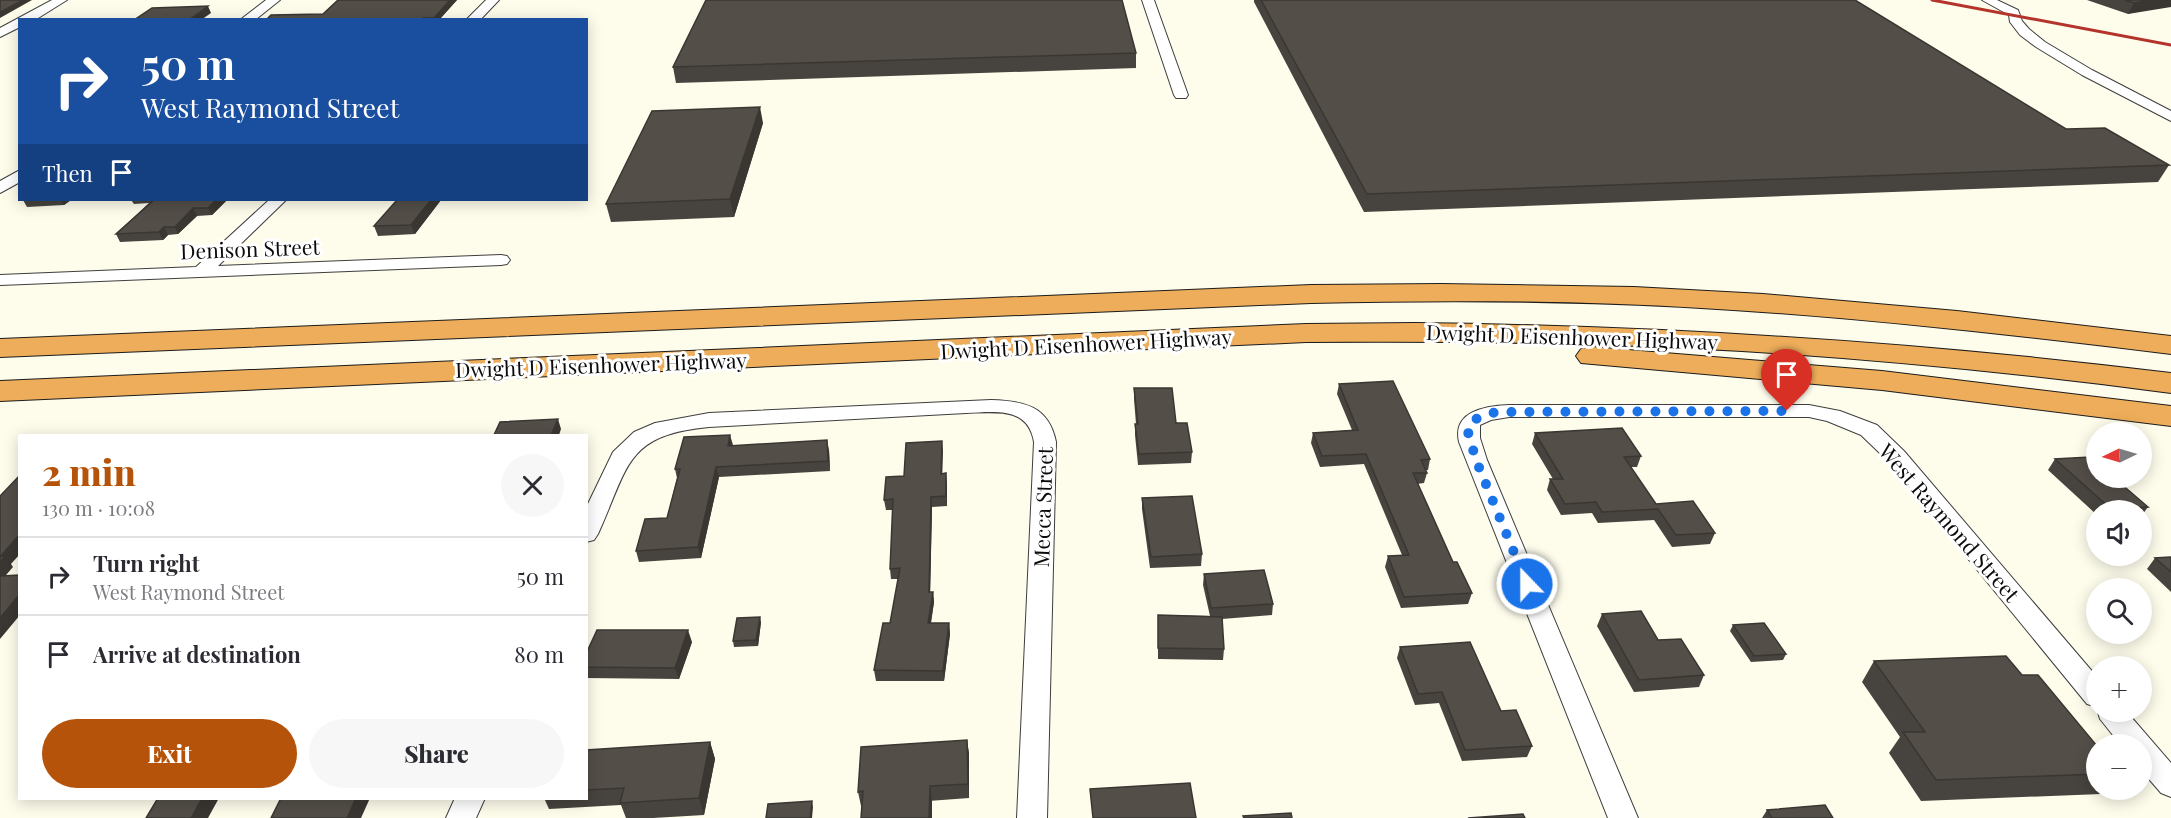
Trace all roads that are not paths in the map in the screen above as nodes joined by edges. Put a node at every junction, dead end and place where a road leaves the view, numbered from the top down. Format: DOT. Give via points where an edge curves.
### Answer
graph roads {
  1 [pos="61,0"];
  2 [pos="274,0"];
  3 [pos="493,0"];
  4 [pos="1148,0"];
  5 [pos="1988,0"];
  6 [pos="29,18"];
  7 [pos="249,18"];
  8 [pos="474,18"];
  9 [pos="18,23"];
  10 [pos="0,33"];
  11 [pos="1181,95"];
  12 [pos="2171,117"];
  13 [pos="18,176"];
  14 [pos="0,188"];
  15 [pos="277,201"];
  16 [pos="501,260"];
  17 [pos="200,273"];
  18 [pos="0,280"];
  19 [pos="1056,344"];
  20 [pos="2171,345"];
  21 [pos="0,348"];
  22 [pos="2171,383"];
  23 [pos="0,391"];
  24 [pos="2171,416"];
  25 [pos="588,530"];
  26 [pos="2086,683"];
  27 [pos="2119,722"];
  28 [pos="2129,734"];
  29 [pos="2152,762"];
  30 [pos="2171,784"];
  31 [pos="469,800"];
  32 [pos="461,818"];
  33 [pos="1032,818"];
  34 [pos="1623,818"];
  1 -- 6 [label="street"];
  2 -- 7 [label="street"];
  3 -- 8 [label="street"];
  4 -- 11 [label="street"];
  5 -- 12 [label="street" via="2009,9 2029,36 2053,53"];
  9 -- 10 [label="street"];
  13 -- 14 [label="street"];
  15 -- 17 [label="street"];
  16 -- 17 [label="street, Denison Street"];
  17 -- 18 [label="street, Denison Street"];
  19 -- 22 [label="highway, Dwight D Eisenhower Highway" via="1329,333 1591,333 1875,350"];
  19 -- 23 [label="highway, Dwight D Eisenhower Highway"];
  19 -- 24 [label="highway" via="1451,351 1645,359 1888,381"];
  20 -- 21 [label="highway, Dwight D Eisenhower Highway" via="1827,308 1609,295 1426,291"];
  25 -- 33 [label="street, Mecca Street" via="624,452 643,435 667,425 966,407 1018,409 1032,414 1045,430"];
  26 -- 34 [label="street, West Raymond Street" via="1896,456 1857,424 1809,411 1509,411 1481,416 1473,420 1468,432 1476,460"];
  27 -- 28 [label="street"];
  29 -- 30 [label="street"];
  31 -- 32 [label="street"];
}
